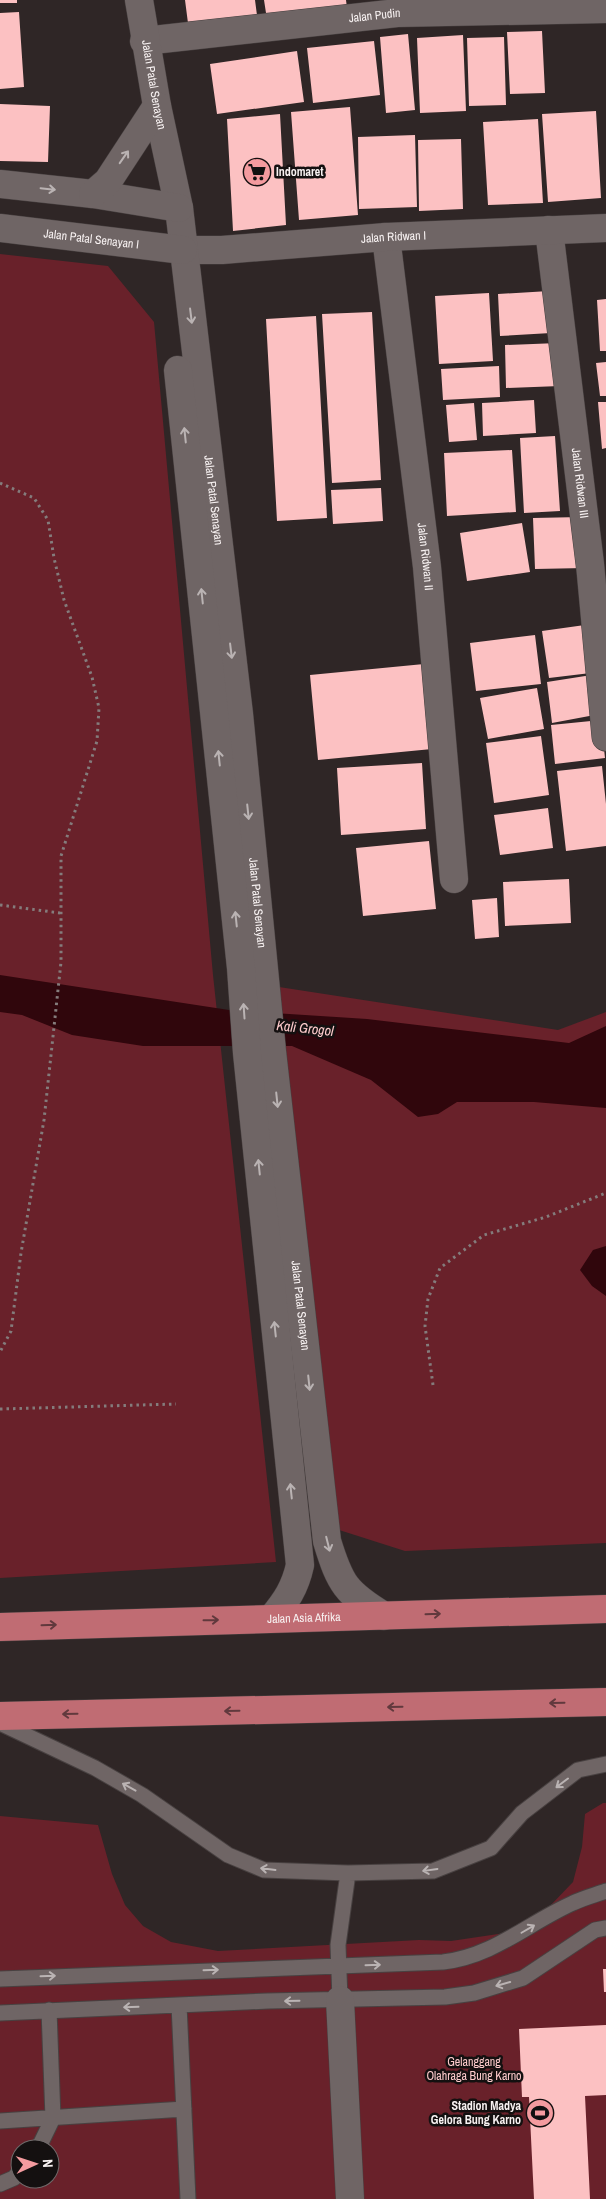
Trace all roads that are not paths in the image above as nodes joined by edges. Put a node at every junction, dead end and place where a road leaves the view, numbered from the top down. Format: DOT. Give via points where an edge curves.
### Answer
graph roads {
  1 [pos="139,0"];
  2 [pos="576,5"];
  3 [pos="396,7"];
  4 [pos="606,9"];
  5 [pos="144,41"];
  6 [pos="157,106"];
  7 [pos="0,184"];
  8 [pos="93,194"];
  9 [pos="172,206"];
  10 [pos="0,228"];
  11 [pos="606,228"];
  12 [pos="549,230"];
  13 [pos="386,236"];
  14 [pos="174,249"];
  15 [pos="604,694"];
  16 [pos="606,737"];
  17 [pos="454,879"];
  18 [pos="259,1052"];
  19 [pos="606,1609"];
  20 [pos="384,1616"];
  21 [pos="272,1618"];
  22 [pos="0,1627"];
  23 [pos="606,1702"];
  24 [pos="0,1716"];
  25 [pos="0,1723"];
  26 [pos="606,1764"];
  27 [pos="348,1873"];
  28 [pos="606,1891"];
  29 [pos="606,1928"];
  30 [pos="339,1966"];
  31 [pos="0,1979"];
  32 [pos="340,2000"];
  33 [pos="179,2005"];
  34 [pos="49,2010"];
  35 [pos="0,2013"];
  36 [pos="184,2110"];
  37 [pos="53,2118"];
  38 [pos="0,2121"];
  39 [pos="43,2139"];
  40 [pos="188,2199"];
  41 [pos="350,2199"];
  1 -- 5 [label="street, Jalan Patal Senayan"];
  2 -- 3 [label="street, Jalan Pudin"];
  2 -- 4 [label="street, Jalan Pudin"];
  3 -- 5 [label="street, Jalan Pudin"];
  5 -- 6 [label="street, Jalan Patal Senayan"];
  8 -- 6 [label="street, one-way" via="108,182"];
  6 -- 9 [label="street, Jalan Patal Senayan" via="170,170"];
  7 -- 8 [label="street, one-way"];
  8 -- 9 [label="street"];
  9 -- 14 [label="street, Jalan Patal Senayan"];
  10 -- 14 [label="street, Jalan Patal Senayan I"];
  11 -- 12 [label="street, Jalan Ridwan I"];
  12 -- 13 [label="street, Jalan Ridwan I"];
  12 -- 15 [label="street, Jalan Ridwan III"];
  13 -- 14 [label="street, Jalan Ridwan I" via="222,250"];
  13 -- 17 [label="street, Jalan Ridwan II" via="427,567"];
  14 -- 18 [label="street, Jalan Patal Senayan" via="253,967"];
  15 -- 16 [label="street, Jalan Ridwan III"];
  18 -- 20 [label="street, Jalan Patal Senayan, one-way" via="327,1541 343,1583 356,1598"];
  21 -- 18 [label="street, Jalan Patal Senayan, one-way" via="296,1584 300,1565"];
  20 -- 19 [label="main road, Jalan Asia Afrika, one-way"];
  20 -- 21 [label="main road, Jalan Asia Afrika"];
  22 -- 21 [label="main road, Jalan Asia Afrika, one-way"];
  23 -- 24 [label="main road, one-way"];
  27 -- 25 [label="lane, one-way" via="264,1870 228,1855 142,1795 95,1768"];
  26 -- 27 [label="lane, one-way" via="578,1770 522,1813 491,1848 433,1871"];
  27 -- 30 [label="lane" via="338,1945"];
  30 -- 28 [label="lane, one-way" via="465,1960 510,1939 572,1903"];
  29 -- 32 [label="lane, one-way" via="595,1930 523,1978 474,1993 446,1997"];
  31 -- 30 [label="lane, one-way"];
  30 -- 32 [label="lane"];
  32 -- 33 [label="lane, one-way"];
  32 -- 41 [label="street"];
  33 -- 34 [label="lane, one-way"];
  33 -- 36 [label="lane"];
  34 -- 35 [label="lane"];
  34 -- 37 [label="lane"];
  36 -- 37 [label="lane"];
  36 -- 40 [label="lane"];
  37 -- 38 [label="lane"];
  37 -- 39 [label="lane"];
}
